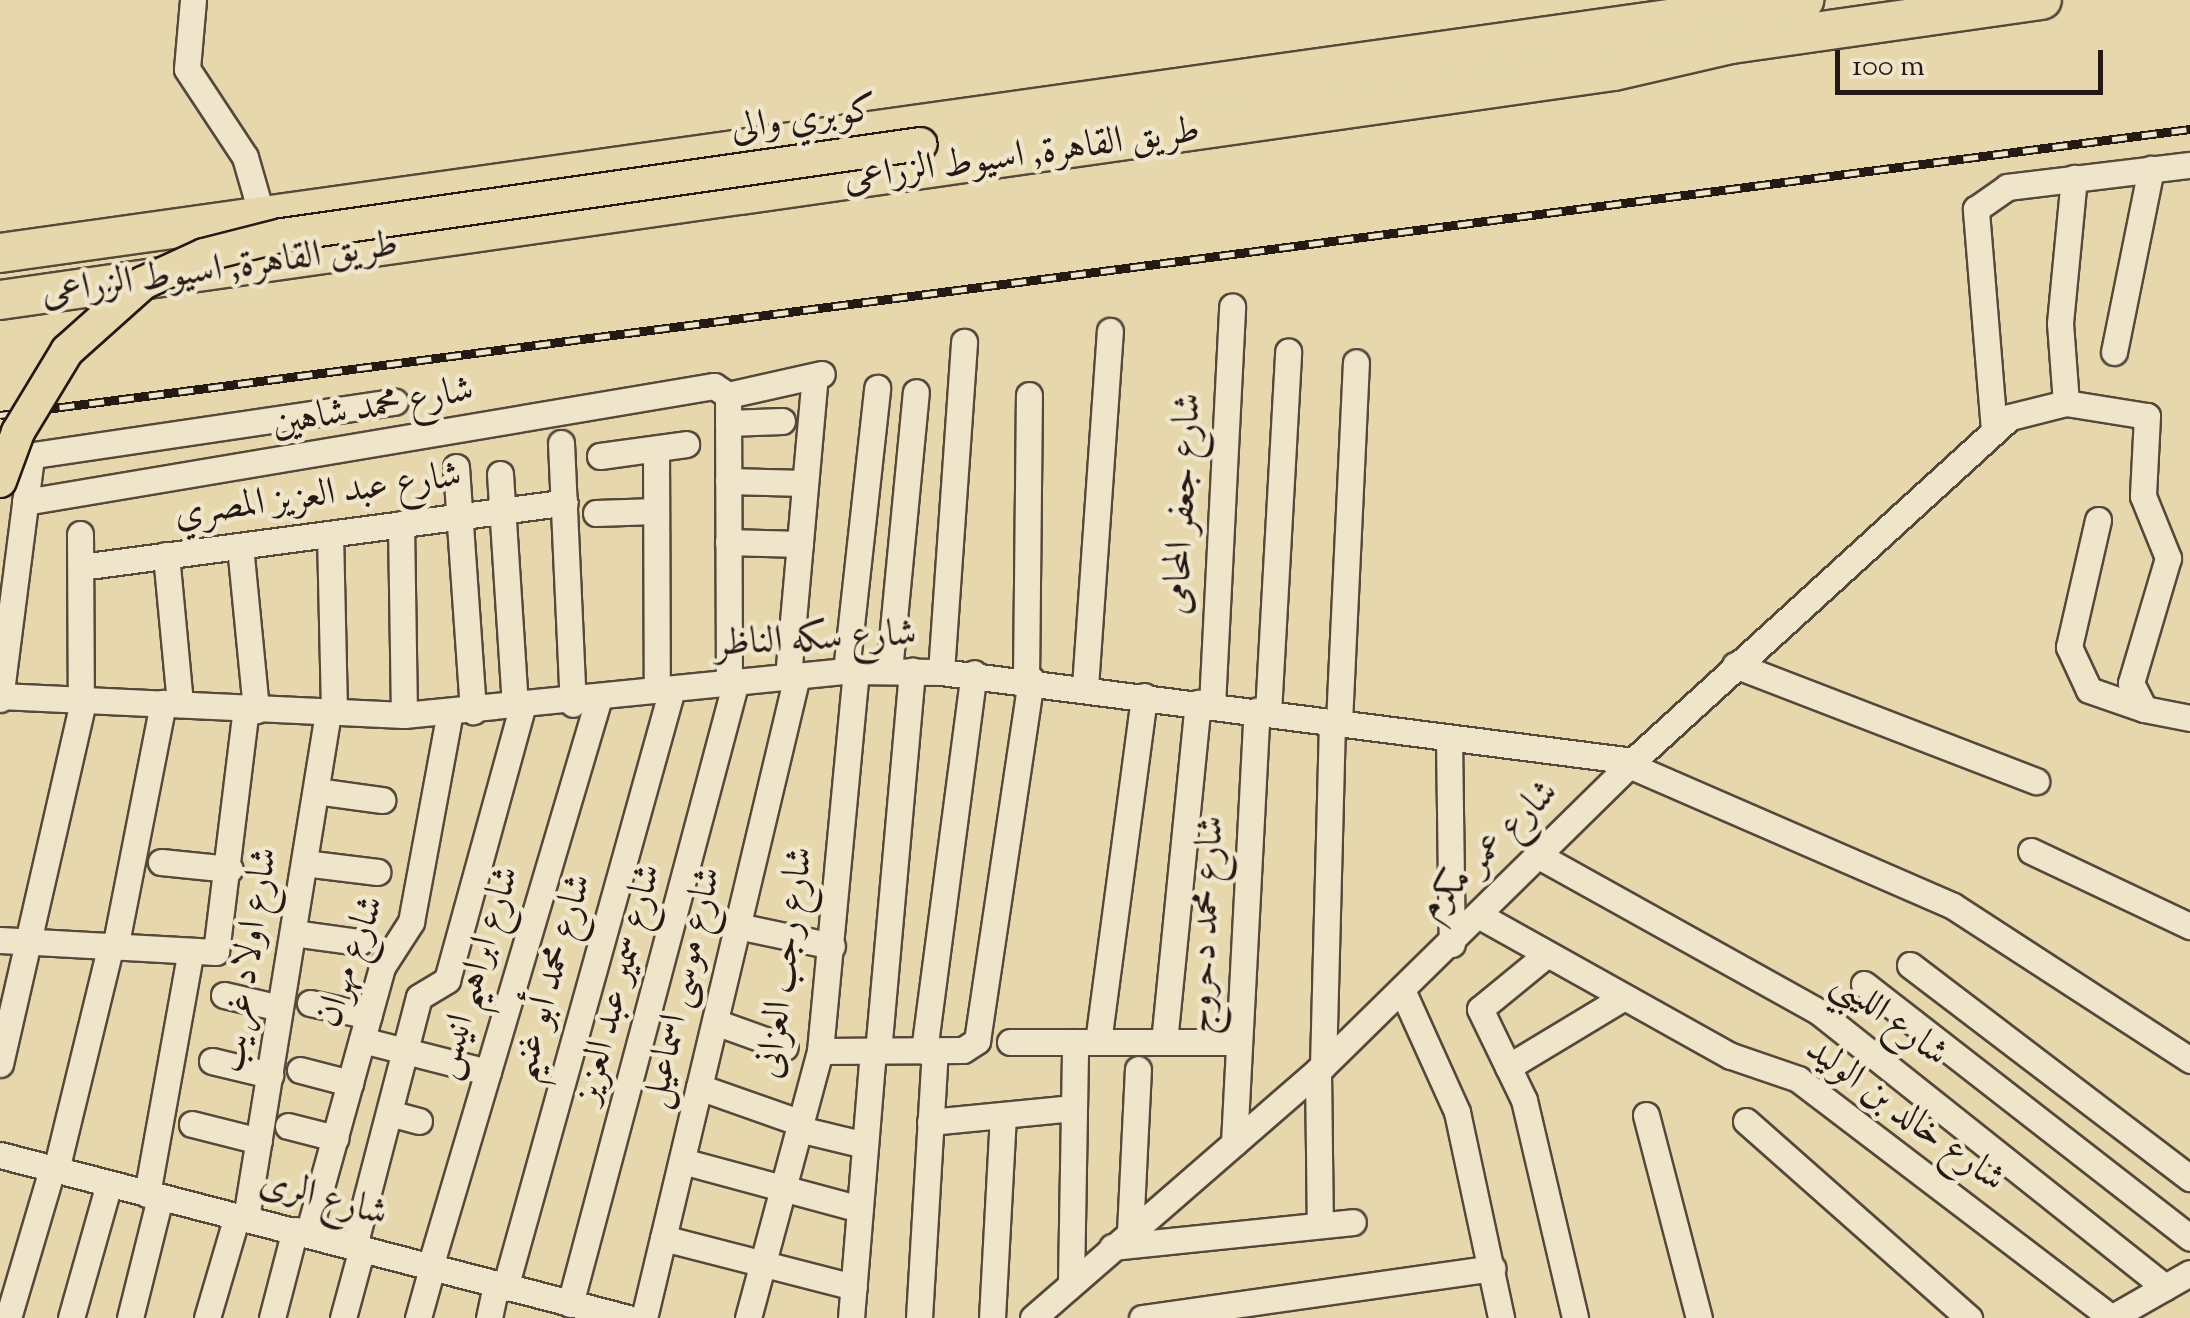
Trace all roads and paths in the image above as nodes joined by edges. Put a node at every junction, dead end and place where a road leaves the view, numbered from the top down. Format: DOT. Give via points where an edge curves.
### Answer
graph roads {
  1 [pos="193,0"];
  2 [pos="1804,0"];
  3 [pos="2042,0"];
  4 [pos="1730,44"];
  5 [pos="782,138"];
  6 [pos="2190,165"];
  7 [pos="2151,169"];
  8 [pos="2074,178"];
  9 [pos="262,216"];
  10 [pos="60,248"];
  11 [pos="0,253"];
  12 [pos="59,292"];
  13 [pos="0,300"];
  14 [pos="1232,307"];
  15 [pos="1110,331"];
  16 [pos="964,342"];
  17 [pos="1288,352"];
  18 [pos="2114,352"];
  19 [pos="1356,362"];
  20 [pos="818,375"];
  21 [pos="876,388"];
  22 [pos="916,392"];
  23 [pos="728,394"];
  24 [pos="1029,395"];
  25 [pos="395,402"];
  26 [pos="2066,403"];
  27 [pos="782,422"];
  28 [pos="728,423"];
  29 [pos="1994,430"];
  30 [pos="562,443"];
  31 [pos="686,444"];
  32 [pos="656,449"];
  33 [pos="600,456"];
  34 [pos="10,458"];
  35 [pos="456,467"];
  36 [pos="500,474"];
  37 [pos="728,481"];
  38 [pos="805,484"];
  39 [pos="12,492"];
  40 [pos="564,502"];
  41 [pos="502,511"];
  42 [pos="656,511"];
  43 [pos="596,513"];
  44 [pos="465,516"];
  45 [pos="2098,520"];
  46 [pos="401,524"];
  47 [pos="80,534"];
  48 [pos="330,534"];
  49 [pos="728,542"];
  50 [pos="800,544"];
  51 [pos="240,546"];
  52 [pos="166,556"];
  53 [pos="80,567"];
  54 [pos="1735,665"];
  55 [pos="851,671"];
  56 [pos="901,671"];
  57 [pos="941,672"];
  58 [pos="974,674"];
  59 [pos="792,676"];
  60 [pos="1028,679"];
  61 [pos="733,681"];
  62 [pos="1085,687"];
  63 [pos="665,689"];
  64 [pos="1144,696"];
  65 [pos="0,697"];
  66 [pos="82,698"];
  67 [pos="586,702"];
  68 [pos="172,703"];
  69 [pos="1205,704"];
  70 [pos="518,708"];
  71 [pos="251,709"];
  72 [pos="2144,709"];
  73 [pos="462,711"];
  74 [pos="1262,712"];
  75 [pos="331,713"];
  76 [pos="404,715"];
  77 [pos="2190,718"];
  78 [pos="1336,722"];
  79 [pos="1449,739"];
  80 [pos="1631,763"];
  81 [pos="2036,781"];
  82 [pos="316,791"];
  83 [pos="382,800"];
  84 [pos="2031,851"];
  85 [pos="1539,856"];
  86 [pos="160,862"];
  87 [pos="304,863"];
  88 [pos="230,869"];
  89 [pos="377,872"];
  90 [pos="1480,916"];
  91 [pos="738,926"];
  92 [pos="2190,926"];
  93 [pos="292,933"];
  94 [pos="0,940"];
  95 [pos="33,942"];
  96 [pos="359,942"];
  97 [pos="1452,944"];
  98 [pos="832,946"];
  99 [pos="113,948"];
  100 [pos="195,954"];
  101 [pos="1546,955"];
  102 [pos="1910,965"];
  103 [pos="1864,984"];
  104 [pos="1402,990"];
  105 [pos="224,995"];
  106 [pos="1624,997"];
  107 [pos="310,1003"];
  108 [pos="280,1008"];
  109 [pos="715,1022"];
  110 [pos="365,1028"];
  111 [pos="1010,1042"];
  112 [pos="1086,1042"];
  113 [pos="1164,1042"];
  114 [pos="1239,1042"];
  115 [pos="785,1047"];
  116 [pos="406,1051"];
  117 [pos="929,1051"];
  118 [pos="820,1052"];
  119 [pos="876,1052"];
  120 [pos="212,1060"];
  121 [pos="2190,1060"];
  122 [pos="0,1064"];
  123 [pos="1508,1066"];
  124 [pos="1320,1068"];
  125 [pos="1138,1069"];
  126 [pos="300,1070"];
  127 [pos="488,1072"];
  128 [pos="270,1074"];
  129 [pos="350,1082"];
  130 [pos="699,1087"];
  131 [pos="1073,1108"];
  132 [pos="389,1113"];
  133 [pos="1004,1115"];
  134 [pos="1646,1115"];
  135 [pos="419,1121"];
  136 [pos="1746,1121"];
  137 [pos="930,1122"];
  138 [pos="192,1124"];
  139 [pos="288,1126"];
  140 [pos="800,1126"];
  141 [pos="335,1138"];
  142 [pos="258,1140"];
  143 [pos="1234,1142"];
  144 [pos="865,1146"];
  145 [pos="0,1154"];
  146 [pos="682,1161"];
  147 [pos="54,1169"];
  148 [pos="2190,1178"];
  149 [pos="109,1184"];
  150 [pos="783,1188"];
  151 [pos="154,1196"];
  152 [pos="860,1209"];
  153 [pos="241,1217"];
  154 [pos="1353,1222"];
  155 [pos="1320,1224"];
  156 [pos="302,1232"];
  157 [pos="663,1238"];
  158 [pos="2190,1238"];
  159 [pos="1121,1240"];
  160 [pos="358,1247"];
  161 [pos="763,1263"];
  162 [pos="431,1267"];
  163 [pos="1492,1268"];
  164 [pos="2190,1273"];
  165 [pos="1071,1282"];
  166 [pos="501,1287"];
  167 [pos="854,1287"];
  168 [pos="2165,1287"];
  169 [pos="566,1308"];
  170 [pos="8,1318"];
  171 [pos="70,1318"];
  172 [pos="130,1318"];
  173 [pos="207,1318"];
  174 [pos="272,1318"];
  175 [pos="343,1318"];
  176 [pos="418,1318"];
  177 [pos="488,1318"];
  178 [pos="628,1318"];
  179 [pos="644,1318"];
  180 [pos="748,1318"];
  181 [pos="851,1318"];
  182 [pos="919,1318"];
  183 [pos="992,1318"];
  184 [pos="1033,1318"];
  185 [pos="1142,1318"];
  186 [pos="1501,1318"];
  187 [pos="1575,1318"];
  188 [pos="1699,1318"];
  189 [pos="1969,1318"];
  190 [pos="2111,1318"];
  1 -- 9 [label="street" via="187,69 244,157"];
  2 -- 5 [label="highway, طريق القاهرة, اسيوط الزراعى"];
  3 -- 4 [label="highway, طريق القاهرة, اسيوط الزراعى"];
  4 -- 12 [label="highway, طريق القاهرة, اسيوط الزراعى" via="1614,72"];
  4 -- 39 [label="main road, كوبري والى, bridge" via="1568,52 282,235 143,283 94,324 18,432"];
  5 -- 9 [label="highway, طريق القاهرة, اسيوط الزراعى"];
  5 -- 34 [label="main road, كوبري والى, bridge" via="280,222 201,246 138,275 60,346"];
  6 -- 7 [label="street"];
  7 -- 8 [label="street"];
  7 -- 18 [label="street"];
  8 -- 26 [label="street" via="2060,323"];
  8 -- 29 [label="street" via="1988,193 1976,209"];
  9 -- 10 [label="highway, طريق القاهرة, اسيوط الزراعى"];
  10 -- 11 [label="highway, طريق القاهرة, اسيوط الزراعى"];
  10 -- 12 [label="highway" via="35,264"];
  12 -- 13 [label="highway, طريق القاهرة, اسيوط الزراعى"];
  14 -- 69 [label="street, شارع جعفر المحامى"];
  15 -- 62 [label="street"];
  16 -- 57 [label="street"];
  17 -- 74 [label="street, شارع محمد دحروج"];
  19 -- 78 [label="street"];
  20 -- 23 [label="street, شارع محمد شاهين"];
  20 -- 38 [label="street, شارع موسى اسماعيل"];
  21 -- 55 [label="street, شارع رجب العزانى"];
  22 -- 56 [label="street"];
  23 -- 28 [label="street, شارع سمير عبد العزيز"];
  23 -- 39 [label="street, شارع محمد شاهين" via="714,386"];
  24 -- 60 [label="street"];
  25 -- 34 [label="street"];
  26 -- 29 [label="street, شارع عمر مكرم" via="2028,408"];
  26 -- 72 [label="street" via="2140,412 2151,423 2144,496 2168,558 2130,683"];
  27 -- 28 [label="street"];
  28 -- 37 [label="street, شارع سمير عبد العزيز"];
  29 -- 54 [label="street, شارع عمر مكرم"];
  30 -- 40 [label="street, شارع ابراهيم انيس"];
  31 -- 32 [label="street"];
  32 -- 33 [label="street"];
  32 -- 42 [label="street, شارع محمد أبو غنيم"];
  34 -- 39 [label="street"];
  35 -- 44 [label="street, شارع مهران"];
  36 -- 41 [label="street"];
  37 -- 38 [label="street"];
  37 -- 49 [label="street, شارع سمير عبد العزيز"];
  38 -- 50 [label="street, شارع موسى اسماعيل"];
  39 -- 65 [label="street"];
  40 -- 41 [label="street, شارع عبد العزيز المصري"];
  40 -- 67 [label="street, شارع ابراهيم انيس"];
  41 -- 44 [label="street, شارع عبد العزيز المصري"];
  41 -- 70 [label="street"];
  42 -- 43 [label="street"];
  42 -- 63 [label="street, شارع محمد أبو غنيم"];
  44 -- 46 [label="street, شارع عبد العزيز المصري"];
  44 -- 73 [label="street, شارع مهران"];
  45 -- 72 [label="street" via="2070,616 2073,663 2098,696"];
  46 -- 48 [label="street, شارع عبد العزيز المصري"];
  46 -- 76 [label="street"];
  47 -- 53 [label="street"];
  48 -- 51 [label="street, شارع عبد العزيز المصري"];
  48 -- 75 [label="street, شارع اولاد غريب"];
  49 -- 50 [label="street"];
  49 -- 61 [label="street, شارع سمير عبد العزيز"];
  50 -- 59 [label="street, شارع موسى اسماعيل"];
  51 -- 52 [label="street, شارع عبد العزيز المصري"];
  51 -- 71 [label="street"];
  52 -- 53 [label="street, شارع عبد العزيز المصري"];
  52 -- 68 [label="street"];
  53 -- 66 [label="street"];
  54 -- 80 [label="street, شارع عمر مكرم"];
  54 -- 81 [label="street"];
  55 -- 56 [label="street, شارع سكه الناظر"];
  55 -- 59 [label="street, شارع سكه الناظر"];
  55 -- 98 [label="street, شارع رجب العزانى"];
  56 -- 57 [label="street, شارع سكه الناظر"];
  56 -- 119 [label="street"];
  57 -- 58 [label="street, شارع سكه الناظر"];
  58 -- 60 [label="street, شارع سكه الناظر"];
  58 -- 117 [label="street"];
  59 -- 61 [label="street, شارع سكه الناظر"];
  59 -- 91 [label="street, شارع موسى اسماعيل"];
  60 -- 62 [label="street, شارع سكه الناظر"];
  60 -- 117 [label="street" via="980,1034 971,1047"];
  61 -- 63 [label="street, شارع سكه الناظر"];
  61 -- 169 [label="street, شارع سمير عبد العزيز"];
  62 -- 64 [label="street, شارع سكه الناظر"];
  63 -- 67 [label="street, شارع سكه الناظر"];
  63 -- 166 [label="street, شارع محمد أبو غنيم"];
  64 -- 69 [label="street, شارع سكه الناظر"];
  64 -- 112 [label="street"];
  65 -- 66 [label="street, شارع سكه الناظر"];
  66 -- 68 [label="street, شارع سكه الناظر"];
  66 -- 95 [label="street"];
  67 -- 70 [label="street, شارع سكه الناظر"];
  67 -- 127 [label="street, شارع ابراهيم انيس"];
  68 -- 71 [label="street, شارع سكه الناظر"];
  68 -- 99 [label="street"];
  69 -- 74 [label="street, شارع سكه الناظر"];
  69 -- 113 [label="street, شارع جعفر المحامى"];
  70 -- 73 [label="street, شارع سكه الناظر"];
  70 -- 116 [label="street" via="447,980 423,990"];
  71 -- 75 [label="street, شارع سكه الناظر"];
  71 -- 88 [label="street"];
  72 -- 77 [label="street"];
  73 -- 76 [label="street, شارع سكه الناظر"];
  73 -- 110 [label="street, شارع مهران" via="411,922 386,955"];
  74 -- 78 [label="street, شارع سكه الناظر"];
  74 -- 114 [label="street, شارع محمد دحروج"];
  75 -- 76 [label="street, شارع سكه الناظر"];
  75 -- 82 [label="street, شارع اولاد غريب"];
  78 -- 79 [label="street, شارع سكه الناظر"];
  78 -- 124 [label="street"];
  79 -- 80 [label="street, شارع سكه الناظر"];
  79 -- 97 [label="street"];
  80 -- 85 [label="street, شارع عمر مكرم"];
  80 -- 121 [label="street, شارع سكه الناظر" via="1953,906"];
  82 -- 83 [label="street"];
  82 -- 87 [label="street, شارع اولاد غريب"];
  84 -- 92 [label="street"];
  85 -- 90 [label="street, شارع عمر مكرم"];
  85 -- 168 [label="street, شارع الليبي" via="1819,1012"];
  86 -- 88 [label="street"];
  87 -- 89 [label="street"];
  87 -- 93 [label="street, شارع اولاد غريب"];
  88 -- 100 [label="street" via="221,946"];
  90 -- 97 [label="street, شارع عمر مكرم"];
  90 -- 101 [label="street, شارع خالد بن الوليد"];
  91 -- 98 [label="street"];
  91 -- 109 [label="street, شارع موسى اسماعيل"];
  93 -- 96 [label="street"];
  93 -- 108 [label="street, شارع اولاد غريب"];
  94 -- 95 [label="street"];
  95 -- 99 [label="street"];
  95 -- 122 [label="street"];
  97 -- 104 [label="street, شارع عمر مكرم"];
  98 -- 118 [label="street, شارع رجب العزانى"];
  99 -- 100 [label="street"];
  99 -- 147 [label="street"];
  100 -- 151 [label="street"];
  101 -- 106 [label="street, شارع خالد بن الوليد"];
  101 -- 123 [label="street" via="1480,1010"];
  102 -- 148 [label="street"];
  103 -- 158 [label="street"];
  104 -- 124 [label="street, شارع عمر مكرم"];
  104 -- 163 [label="street" via="1457,1112"];
  105 -- 108 [label="street"];
  106 -- 123 [label="street"];
  106 -- 190 [label="street, شارع خالد بن الوليد" via="1731,1056 1798,1079"];
  107 -- 110 [label="street"];
  108 -- 128 [label="street, شارع اولاد غريب"];
  109 -- 115 [label="street"];
  109 -- 130 [label="street, شارع موسى اسماعيل"];
  110 -- 116 [label="street"];
  110 -- 129 [label="street, شارع مهران"];
  111 -- 112 [label="street"];
  112 -- 113 [label="street"];
  112 -- 131 [label="street"];
  113 -- 114 [label="street"];
  114 -- 143 [label="street, شارع محمد دحروج"];
  116 -- 127 [label="street"];
  116 -- 132 [label="street"];
  117 -- 119 [label="street"];
  117 -- 137 [label="street"];
  118 -- 119 [label="street"];
  118 -- 140 [label="street, شارع رجب العزانى"];
  119 -- 144 [label="street"];
  120 -- 128 [label="street"];
  123 -- 187 [label="street" via="1534,1136"];
  124 -- 143 [label="street, شارع عمر مكرم"];
  124 -- 155 [label="street"];
  125 -- 159 [label="street"];
  126 -- 129 [label="street"];
  127 -- 162 [label="street, شارع ابراهيم انيس"];
  128 -- 142 [label="street, شارع اولاد غريب"];
  129 -- 141 [label="street, شارع مهران"];
  130 -- 140 [label="street"];
  130 -- 146 [label="street, شارع موسى اسماعيل"];
  131 -- 133 [label="street"];
  131 -- 165 [label="street"];
  132 -- 135 [label="street"];
  132 -- 160 [label="street"];
  133 -- 137 [label="street"];
  133 -- 183 [label="street"];
  134 -- 188 [label="street"];
  136 -- 189 [label="street"];
  137 -- 182 [label="street"];
  138 -- 142 [label="street"];
  139 -- 141 [label="street"];
  140 -- 144 [label="street"];
  140 -- 150 [label="street, شارع رجب العزانى"];
  141 -- 156 [label="street, شارع مهران"];
  142 -- 153 [label="street, شارع اولاد غريب"];
  143 -- 159 [label="street, شارع عمر مكرم"];
  144 -- 152 [label="street"];
  145 -- 147 [label="street, شارع الرى"];
  146 -- 150 [label="street"];
  146 -- 157 [label="street, شارع موسى اسماعيل"];
  147 -- 149 [label="street, شارع الرى"];
  147 -- 170 [label="street"];
  149 -- 151 [label="street, شارع الرى"];
  149 -- 171 [label="street"];
  150 -- 152 [label="street"];
  150 -- 161 [label="street, شارع رجب العزانى"];
  151 -- 153 [label="street, شارع الرى"];
  151 -- 172 [label="street"];
  152 -- 167 [label="street"];
  153 -- 156 [label="street, شارع الرى"];
  153 -- 173 [label="street, شارع اولاد غريب"];
  154 -- 155 [label="street"];
  155 -- 159 [label="street"];
  156 -- 160 [label="street, شارع الرى"];
  156 -- 174 [label="street, شارع مهران"];
  157 -- 161 [label="street"];
  157 -- 179 [label="street, شارع موسى اسماعيل"];
  159 -- 165 [label="street, شارع عمر مكرم"];
  160 -- 162 [label="street, شارع الرى"];
  160 -- 175 [label="street"];
  161 -- 167 [label="street"];
  161 -- 180 [label="street, شارع رجب العزانى"];
  162 -- 166 [label="street, شارع الرى"];
  162 -- 176 [label="street, شارع ابراهيم انيس"];
  163 -- 185 [label="street"];
  163 -- 186 [label="street"];
  164 -- 168 [label="street"];
  165 -- 184 [label="street, شارع عمر مكرم"];
  166 -- 169 [label="street, شارع الرى"];
  166 -- 177 [label="street, شارع محمد أبو غنيم"];
  167 -- 181 [label="street"];
  168 -- 190 [label="street"];
  169 -- 178 [label="street, شارع الرى"];
}
